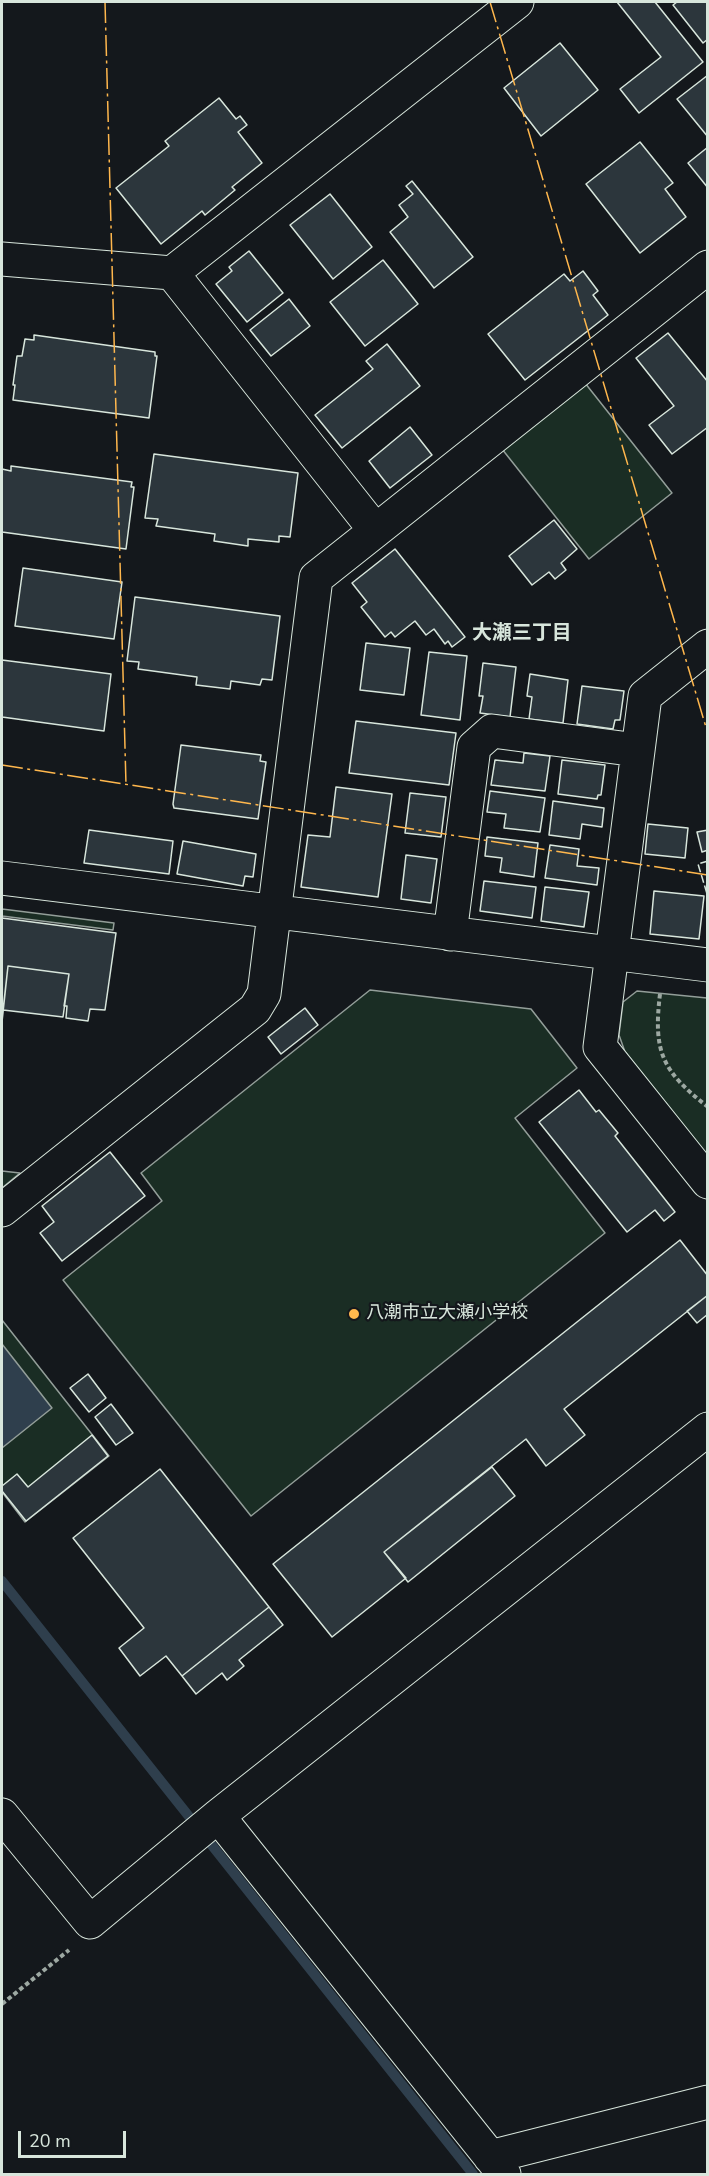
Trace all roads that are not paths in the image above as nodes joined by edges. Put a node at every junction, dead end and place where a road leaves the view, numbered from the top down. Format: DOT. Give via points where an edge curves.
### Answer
graph roads {
  1 [pos="517,2"];
  2 [pos="2,259"];
  3 [pos="708,267"];
  4 [pos="172,273"];
  5 [pos="375,530"];
  6 [pos="708,646"];
  7 [pos="637,750"];
  8 [pos="2,878"];
  9 [pos="275,913"];
  10 [pos="450,934"];
  11 [pos="611,954"];
  12 [pos="708,965"];
  13 [pos="708,1182"];
  14 [pos="2,1210"];
  15 [pos="708,1429"];
  16 [pos="2,1815"];
  17 [pos="218,1816"];
  18 [pos="708,2102"];
  19 [pos="497,2166"];
  1 -- 4 [label="street"];
  2 -- 4 [label="street"];
  3 -- 5 [label="street"];
  4 -- 5 [label="street"];
  5 -- 9 [label="street" via="316,578"];
  6 -- 7 [label="street" via="645,696"];
  7 -- 10 [label="street" via="492,730 474,747"];
  7 -- 11 [label="street"];
  8 -- 9 [label="street"];
  9 -- 10 [label="street"];
  9 -- 14 [label="street" via="264,994 255,1009"];
  10 -- 11 [label="street"];
  11 -- 12 [label="street"];
  11 -- 13 [label="street" via="600,1047"];
  15 -- 17 [label="street"];
  16 -- 17 [label="street" via="90,1922"];
  17 -- 19 [label="street"];
  18 -- 19 [label="street"];
}
